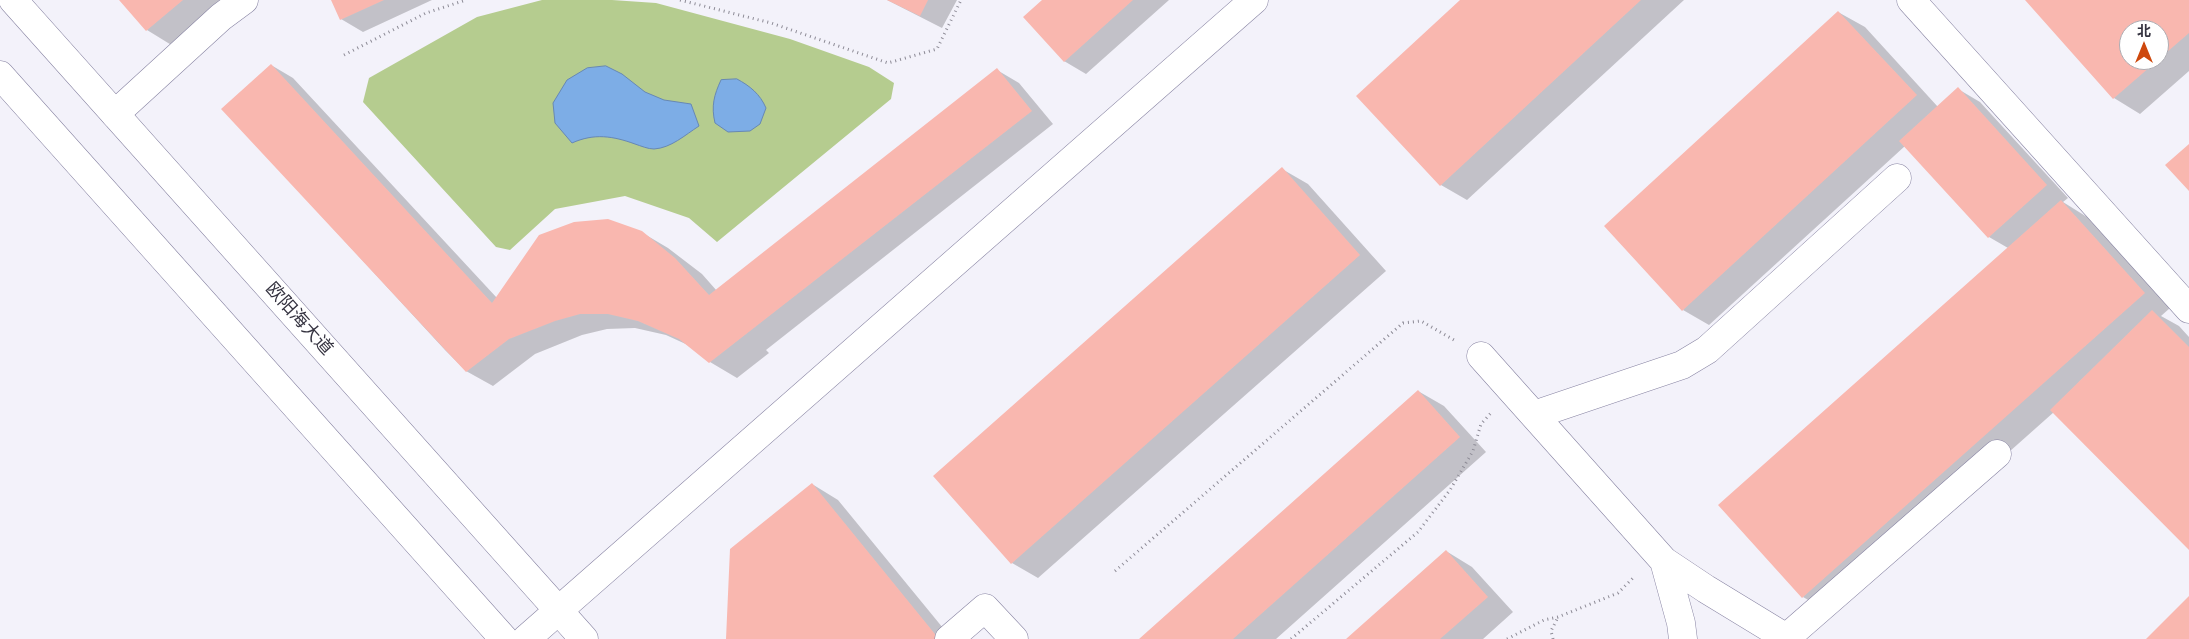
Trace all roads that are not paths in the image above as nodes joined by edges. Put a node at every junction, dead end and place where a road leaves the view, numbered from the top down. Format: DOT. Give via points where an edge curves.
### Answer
graph roads {
  1 [pos="13,0"];
  2 [pos="244,0"];
  3 [pos="1254,0"];
  4 [pos="1911,0"];
  5 [pos="0,75"];
  6 [pos="115,114"];
  7 [pos="1897,178"];
  8 [pos="2189,309"];
  9 [pos="1481,356"];
  10 [pos="1534,416"];
  11 [pos="1996,454"];
  12 [pos="1661,558"];
  13 [pos="559,610"];
  14 [pos="1787,638"];
  15 [pos="504,639"];
  16 [pos="526,639"];
  17 [pos="584,639"];
  18 [pos="949,639"];
  19 [pos="1014,639"];
  20 [pos="1682,639"];
  1 -- 6 [label="main road, 欧阳海大道"];
  2 -- 6 [label="main road"];
  3 -- 13 [label="main road"];
  4 -- 8 [label="main road"];
  5 -- 15 [label="main road"];
  6 -- 13 [label="main road, 欧阳海大道"];
  7 -- 10 [label="main road" via="1707,350 1682,365"];
  9 -- 10 [label="main road"];
  10 -- 12 [label="main road"];
  11 -- 14 [label="main road"];
  12 -- 14 [label="main road"];
  12 -- 20 [label="main road" via="1681,623"];
  13 -- 16 [label="main road"];
  13 -- 17 [label="main road, 欧阳海大道"];
  18 -- 19 [label="main road" via="985,608"];
}
